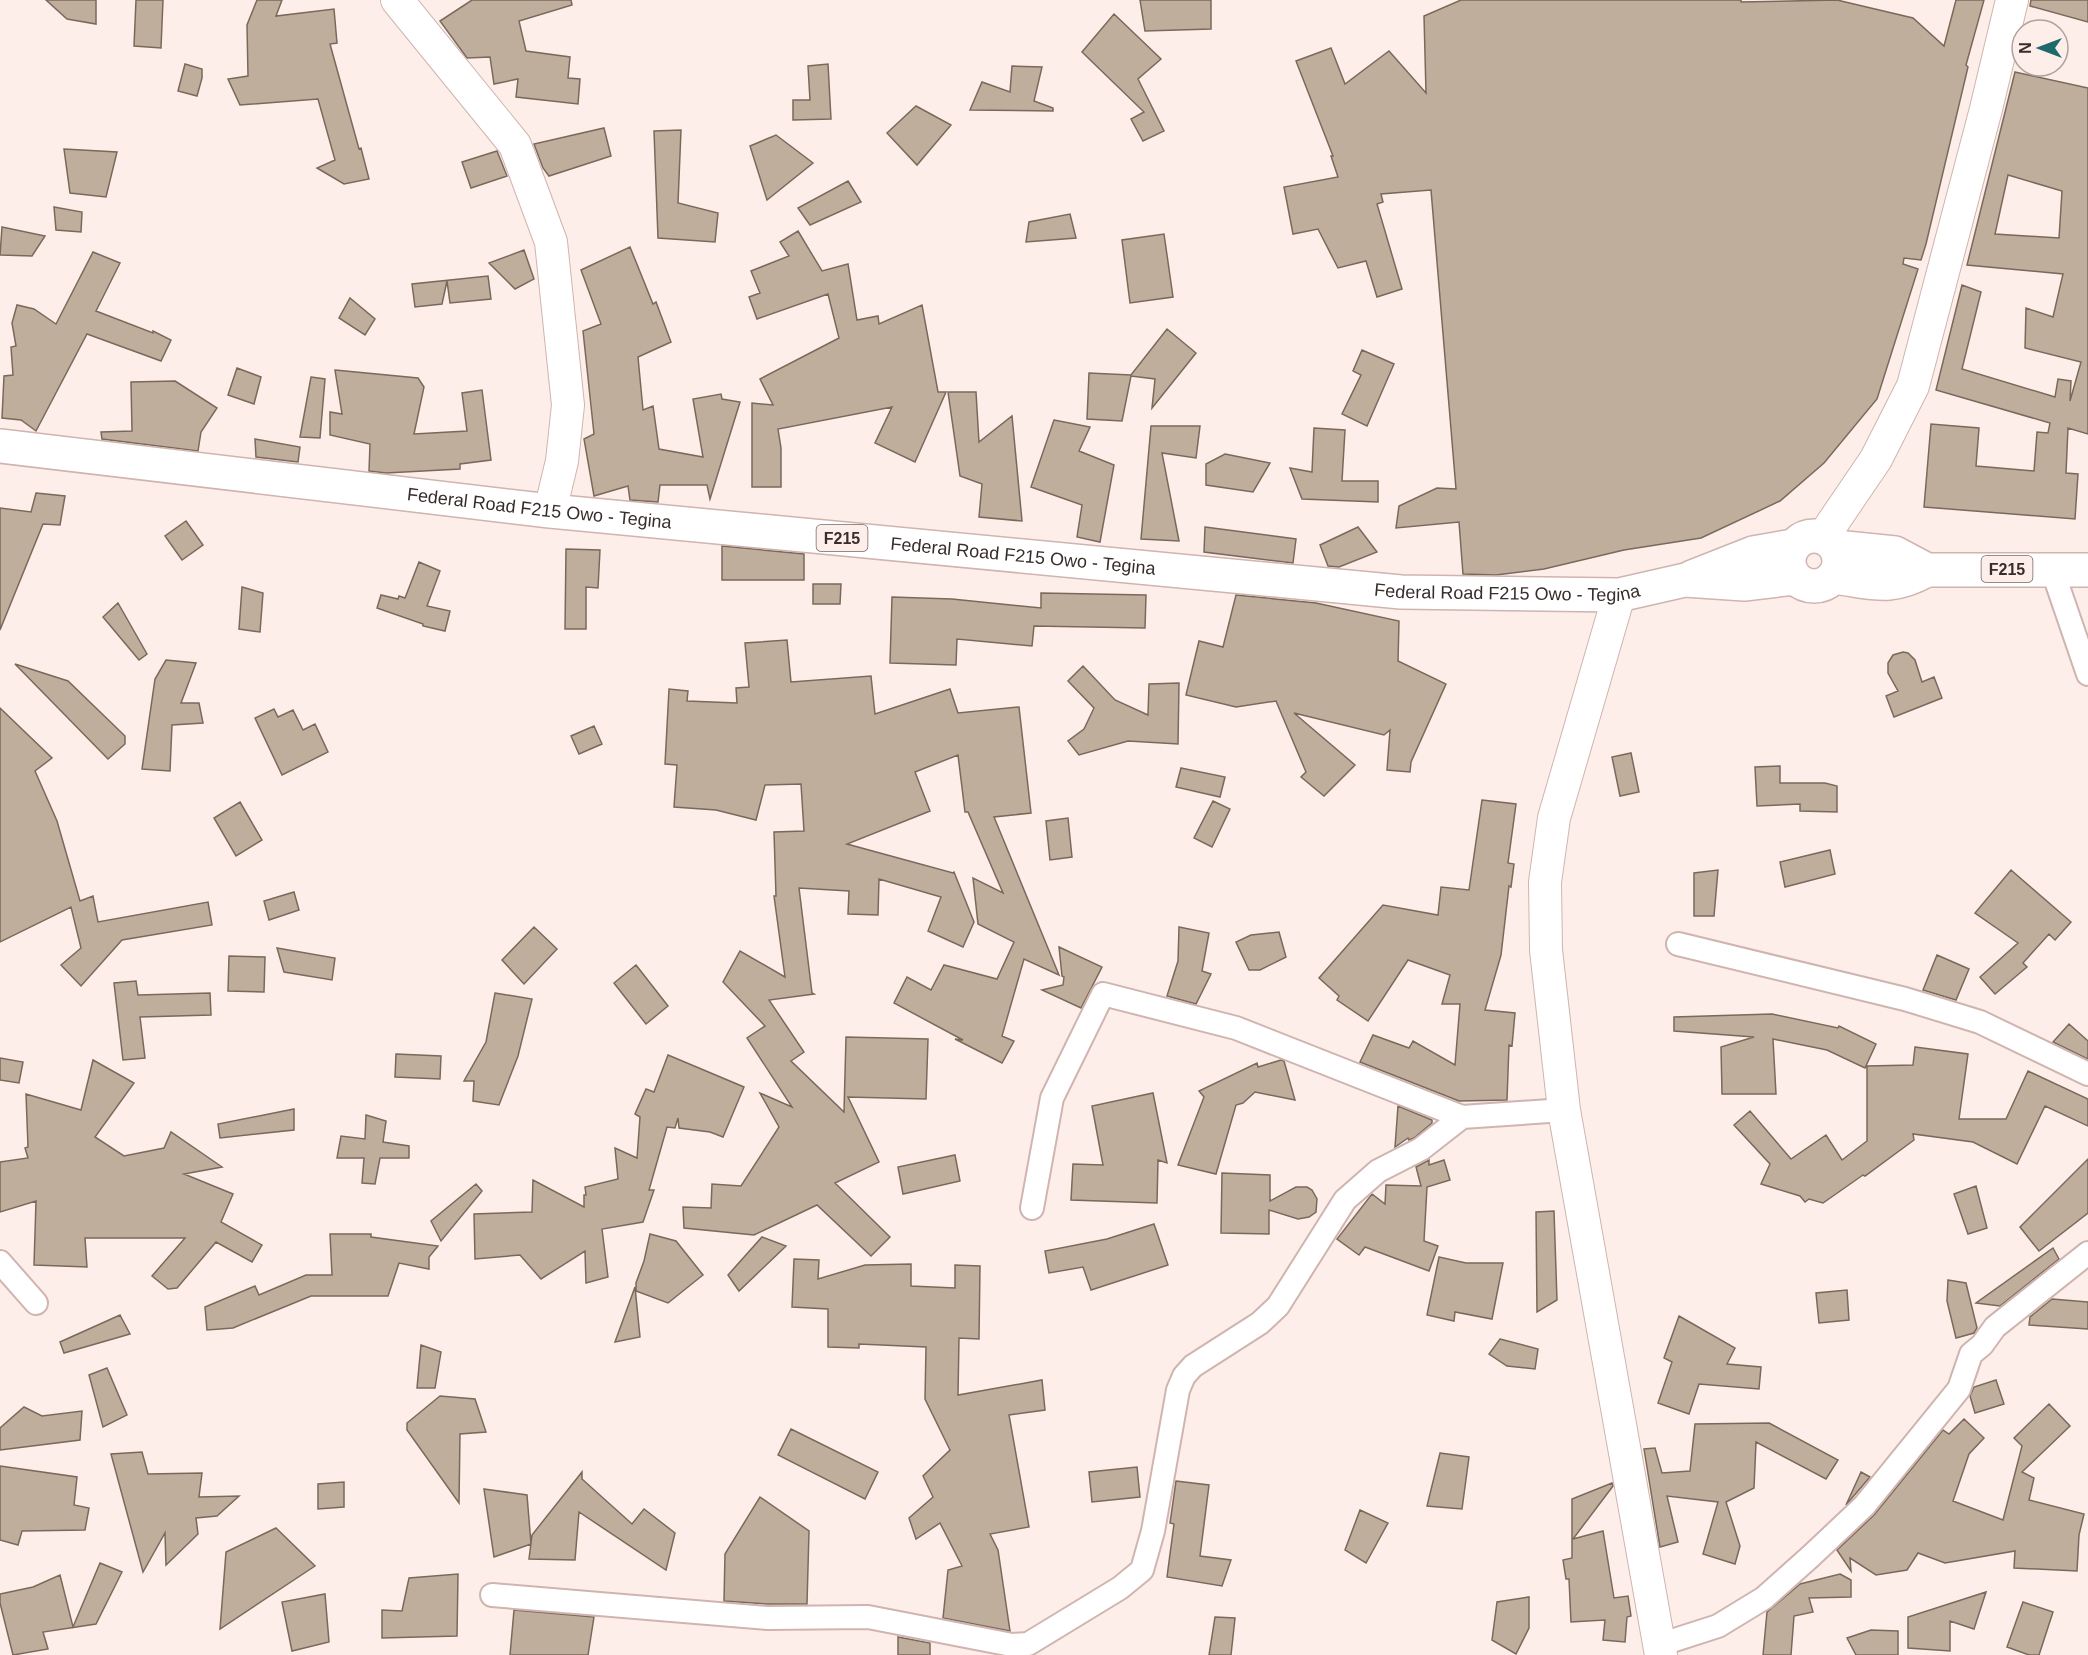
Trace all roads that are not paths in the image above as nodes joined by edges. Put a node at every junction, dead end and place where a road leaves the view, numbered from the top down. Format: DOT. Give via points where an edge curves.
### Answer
graph roads {
  1 [pos="397,0"];
  2 [pos="2012,0"];
  3 [pos="0,446"];
  4 [pos="550,511"];
  5 [pos="1816,557"];
  6 [pos="2052,568"];
  7 [pos="2088,570"];
  8 [pos="1619,595"];
  9 [pos="2088,674"];
  10 [pos="1678,944"];
  11 [pos="2088,1074"];
  12 [pos="1564,1110"];
  13 [pos="1462,1117"];
  14 [pos="1032,1208"];
  15 [pos="2088,1253"];
  16 [pos="0,1262"];
  17 [pos="36,1303"];
  18 [pos="492,1595"];
  19 [pos="1660,1650"];
  1 -- 4 [label="main road" via="515,145 551,242 568,405 562,461"];
  2 -- 5 [label="main road" via="1913,386 1876,459"];
  3 -- 4 [label="main road, Federal Road F215 Owo - Tegina / F215"];
  4 -- 8 [label="main road, Federal Road F215 Owo - Tegina / F215" via="1401,592"];
  5 -- 6 [label="main road, F215" via="1889,585 1927,570"];
  5 -- 8 [label="main road, Federal Road F215 Owo - Tegina / F215" via="1744,584 1685,580"];
  6 -- 7 [label="main road, F215"];
  6 -- 9 [label="street"];
  8 -- 12 [label="main road" via="1554,818 1545,882 1546,950"];
  10 -- 11 [label="street" via="1905,999 1970,1019"];
  12 -- 13 [label="street"];
  12 -- 19 [label="main road"];
  13 -- 14 [label="street" via="1236,1028 1104,994 1052,1098"];
  13 -- 18 [label="street" via="1421,1149 1378,1171 1345,1200 1278,1306 1184,1376 1142,1570 1120,1588 1028,1644 1012,1645 868,1617 767,1618"];
  15 -- 19 [label="street" via="1995,1327 1971,1354 1959,1389 1864,1506 1811,1556 1764,1598 1718,1626"];
  16 -- 17 [label="street"];
}
